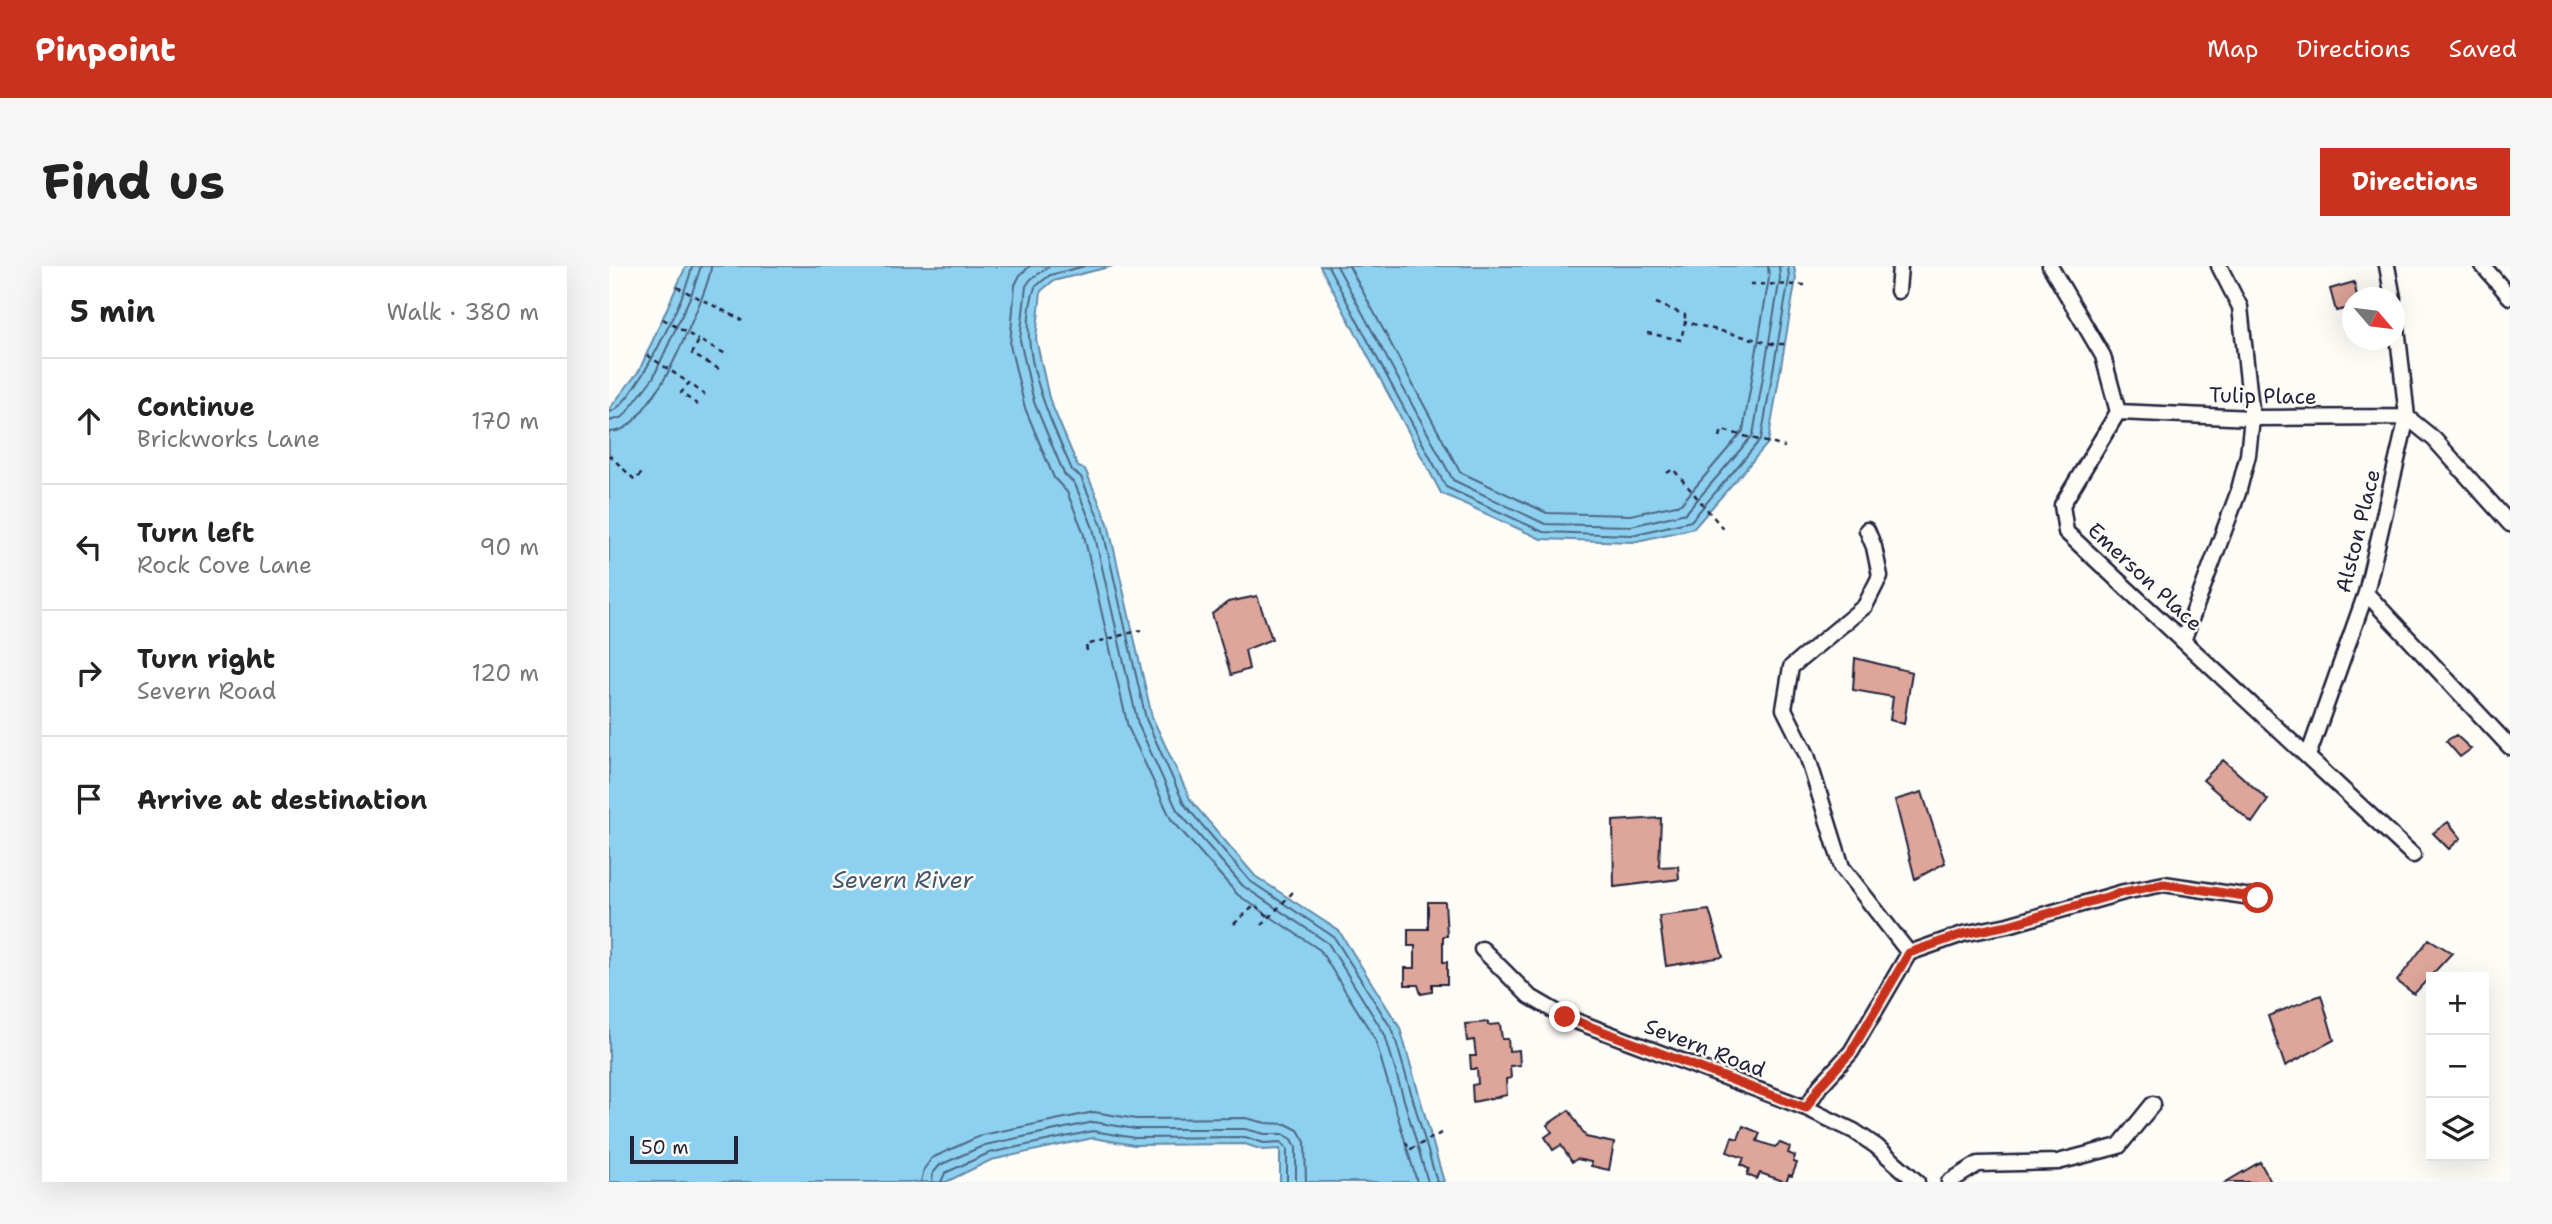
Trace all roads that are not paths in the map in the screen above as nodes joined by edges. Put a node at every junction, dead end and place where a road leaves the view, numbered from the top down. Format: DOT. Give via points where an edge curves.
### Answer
graph roads {
  1 [pos="1900,266"];
  2 [pos="2050,266"];
  3 [pos="2219,266"];
  4 [pos="2387,266"];
  5 [pos="2483,266"];
  6 [pos="2391,287"];
  7 [pos="1898,290"];
  8 [pos="2510,297"];
  9 [pos="2400,350"];
  10 [pos="2118,412"];
  11 [pos="2407,417"];
  12 [pos="2252,418"];
  13 [pos="2510,524"];
  14 [pos="1867,530"];
  15 [pos="2366,593"];
  16 [pos="2183,641"];
  17 [pos="2510,747"];
  18 [pos="2308,756"];
  19 [pos="2413,855"];
  20 [pos="2258,898"];
  21 [pos="1482,949"];
  22 [pos="1909,953"];
  23 [pos="2153,1104"];
  24 [pos="1806,1108"];
  25 [pos="1917,1182"];
  26 [pos="1949,1182"];
  1 -- 7 [label="street"];
  2 -- 10 [label="street" via="2103,356"];
  3 -- 12 [label="street" via="2240,307"];
  4 -- 6 [label="street"];
  5 -- 8 [label="street"];
  9 -- 11 [label="street, Alston Place"];
  10 -- 12 [label="street, Tulip Place"];
  10 -- 16 [label="street, Emerson Place" via="2062,505 2066,532"];
  11 -- 12 [label="street, Tulip Place"];
  11 -- 13 [label="street" via="2434,439"];
  11 -- 15 [label="street, Alston Place"];
  12 -- 16 [label="street" via="2238,493"];
  14 -- 22 [label="street" via="1880,576 1864,606 1791,667 1784,709 1807,755 1842,867"];
  15 -- 17 [label="street"];
  15 -- 18 [label="street, Alston Place"];
  16 -- 18 [label="street, Emerson Place"];
  18 -- 19 [label="street, Emerson Place"];
  20 -- 22 [label="street" via="2164,884 1963,934"];
  21 -- 24 [label="street, Severn Road" via="1529,996 1565,1017"];
  22 -- 24 [label="street" via="1851,1052"];
  23 -- 26 [label="street" via="2119,1146 2058,1162 1978,1164"];
  24 -- 25 [label="street, Severn Road" via="1877,1146"];
}
